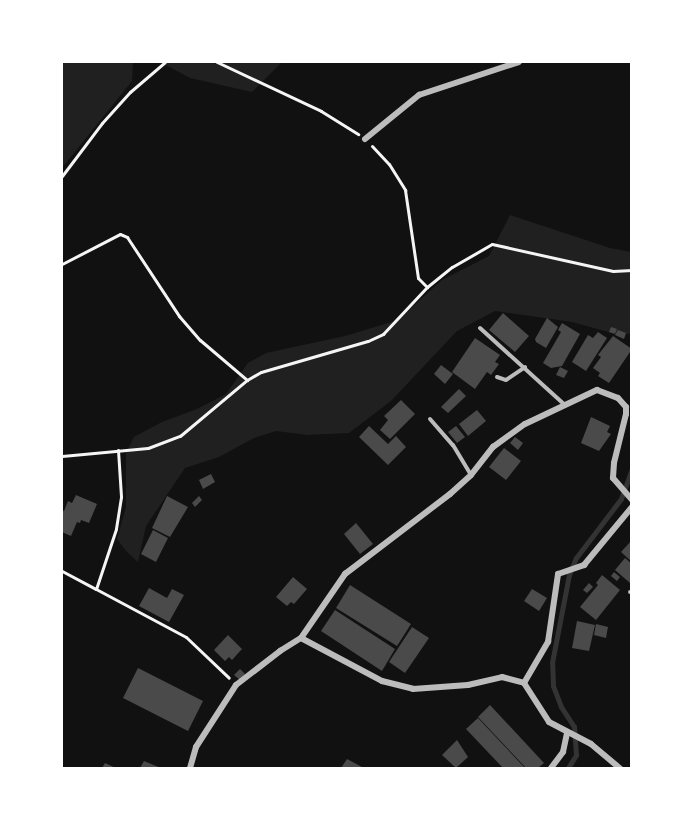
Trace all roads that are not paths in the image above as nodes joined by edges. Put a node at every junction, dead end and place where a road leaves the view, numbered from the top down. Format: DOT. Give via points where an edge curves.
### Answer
graph roads {
  1 [pos="519,62"];
  2 [pos="365,139"];
  3 [pos="480,328"];
  4 [pos="525,367"];
  5 [pos="497,377"];
  6 [pos="565,405"];
  7 [pos="430,419"];
  8 [pos="471,475"];
  9 [pos="632,500"];
  10 [pos="632,507"];
  11 [pos="301,638"];
  12 [pos="524,683"];
  13 [pos="567,733"];
  14 [pos="190,768"];
  15 [pos="551,768"];
  16 [pos="620,768"];
  1 -- 2 [label="street" via="419,95"];
  3 -- 4 [label="lane"];
  4 -- 5 [label="lane" via="506,380"];
  4 -- 6 [label="lane"];
  6 -- 8 [label="street" via="509,434"];
  6 -- 9 [label="street" via="597,390 618,398 626,406 613,478"];
  7 -- 8 [label="lane" via="453,445"];
  8 -- 11 [label="street" via="345,574"];
  10 -- 12 [label="street" via="584,565 558,574 548,642"];
  11 -- 12 [label="street" via="382,681 413,689 468,685 502,676"];
  11 -- 14 [label="street" via="236,685 196,747"];
  12 -- 13 [label="street" via="549,722"];
  13 -- 15 [label="street" via="563,752"];
  13 -- 16 [label="street" via="591,744"];
}
